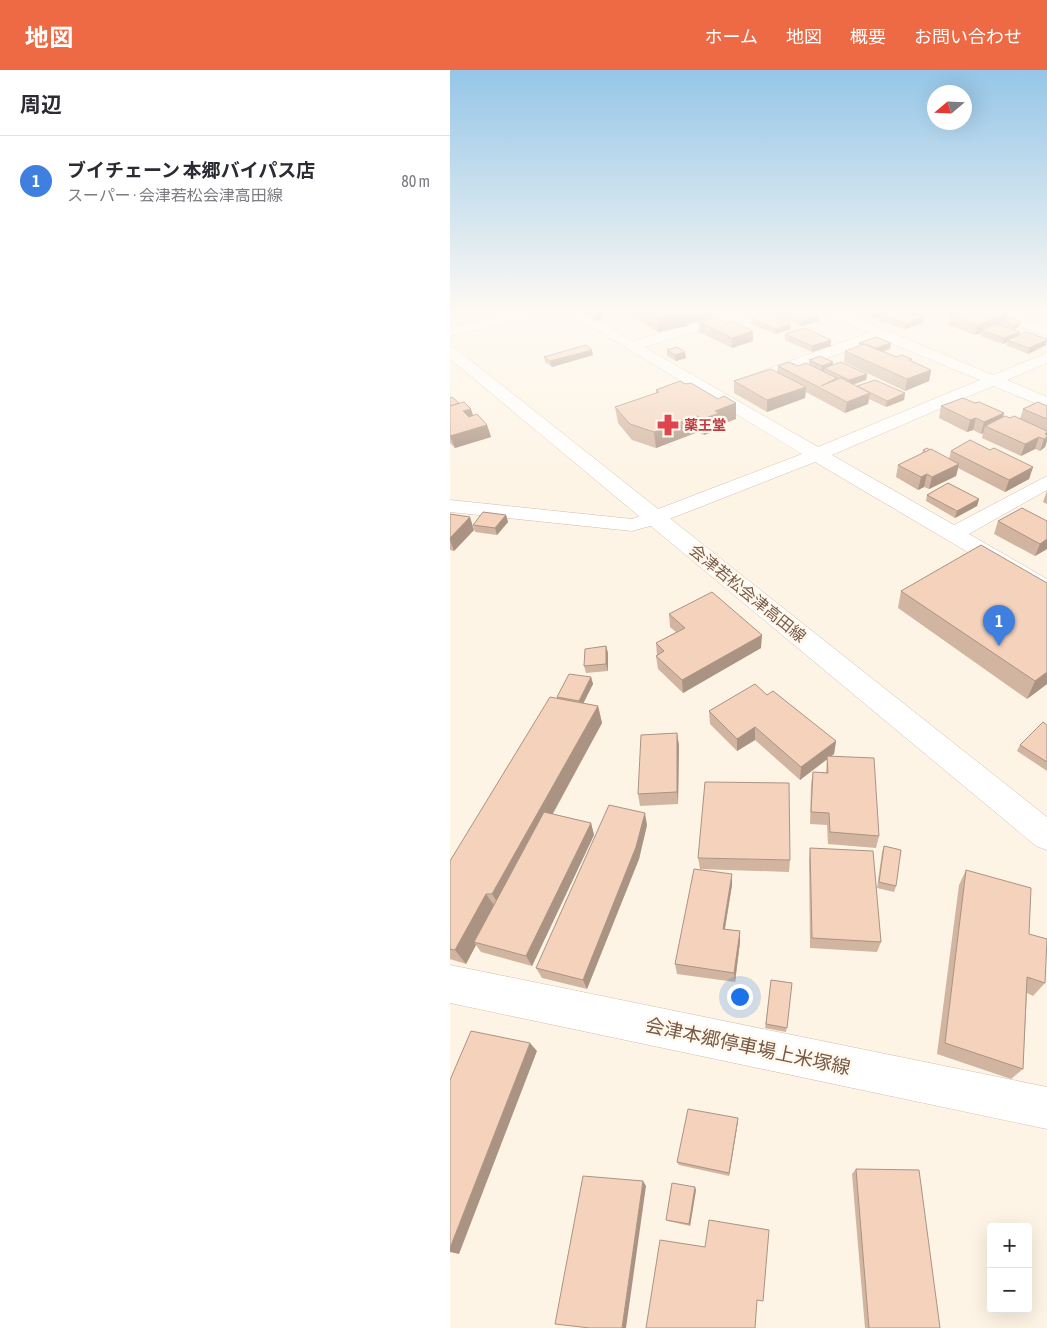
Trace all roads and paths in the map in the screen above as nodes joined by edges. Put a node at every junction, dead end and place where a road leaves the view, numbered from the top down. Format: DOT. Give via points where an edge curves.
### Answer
graph roads {
  1 [pos="473,369"];
  2 [pos="672,369"];
  3 [pos="782,369"];
  4 [pos="962,369"];
  5 [pos="1021,369"];
  6 [pos="991,381"];
  7 [pos="714,393"];
  8 [pos="1047,403"];
  9 [pos="818,454"];
  10 [pos="1047,482"];
  11 [pos="450,506"];
  12 [pos="659,518"];
  13 [pos="954,534"];
  14 [pos="1047,589"];
  15 [pos="1047,836"];
  16 [pos="450,984"];
  17 [pos="1047,1108"];
  1 -- 12 [label="street, 会津若松会津高田線"];
  2 -- 7 [label="street"];
  3 -- 7 [label="street"];
  4 -- 6 [label="street"];
  5 -- 6 [label="street"];
  6 -- 8 [label="street"];
  6 -- 9 [label="street"];
  7 -- 9 [label="street"];
  9 -- 12 [label="street"];
  9 -- 13 [label="street"];
  10 -- 13 [label="street"];
  11 -- 12 [label="street" via="625,524"];
  12 -- 15 [label="street, 会津若松会津高田線" via="730,580"];
  13 -- 14 [label="street"];
  16 -- 17 [label="street, 会津本郷停車場上米塚線"];
}
